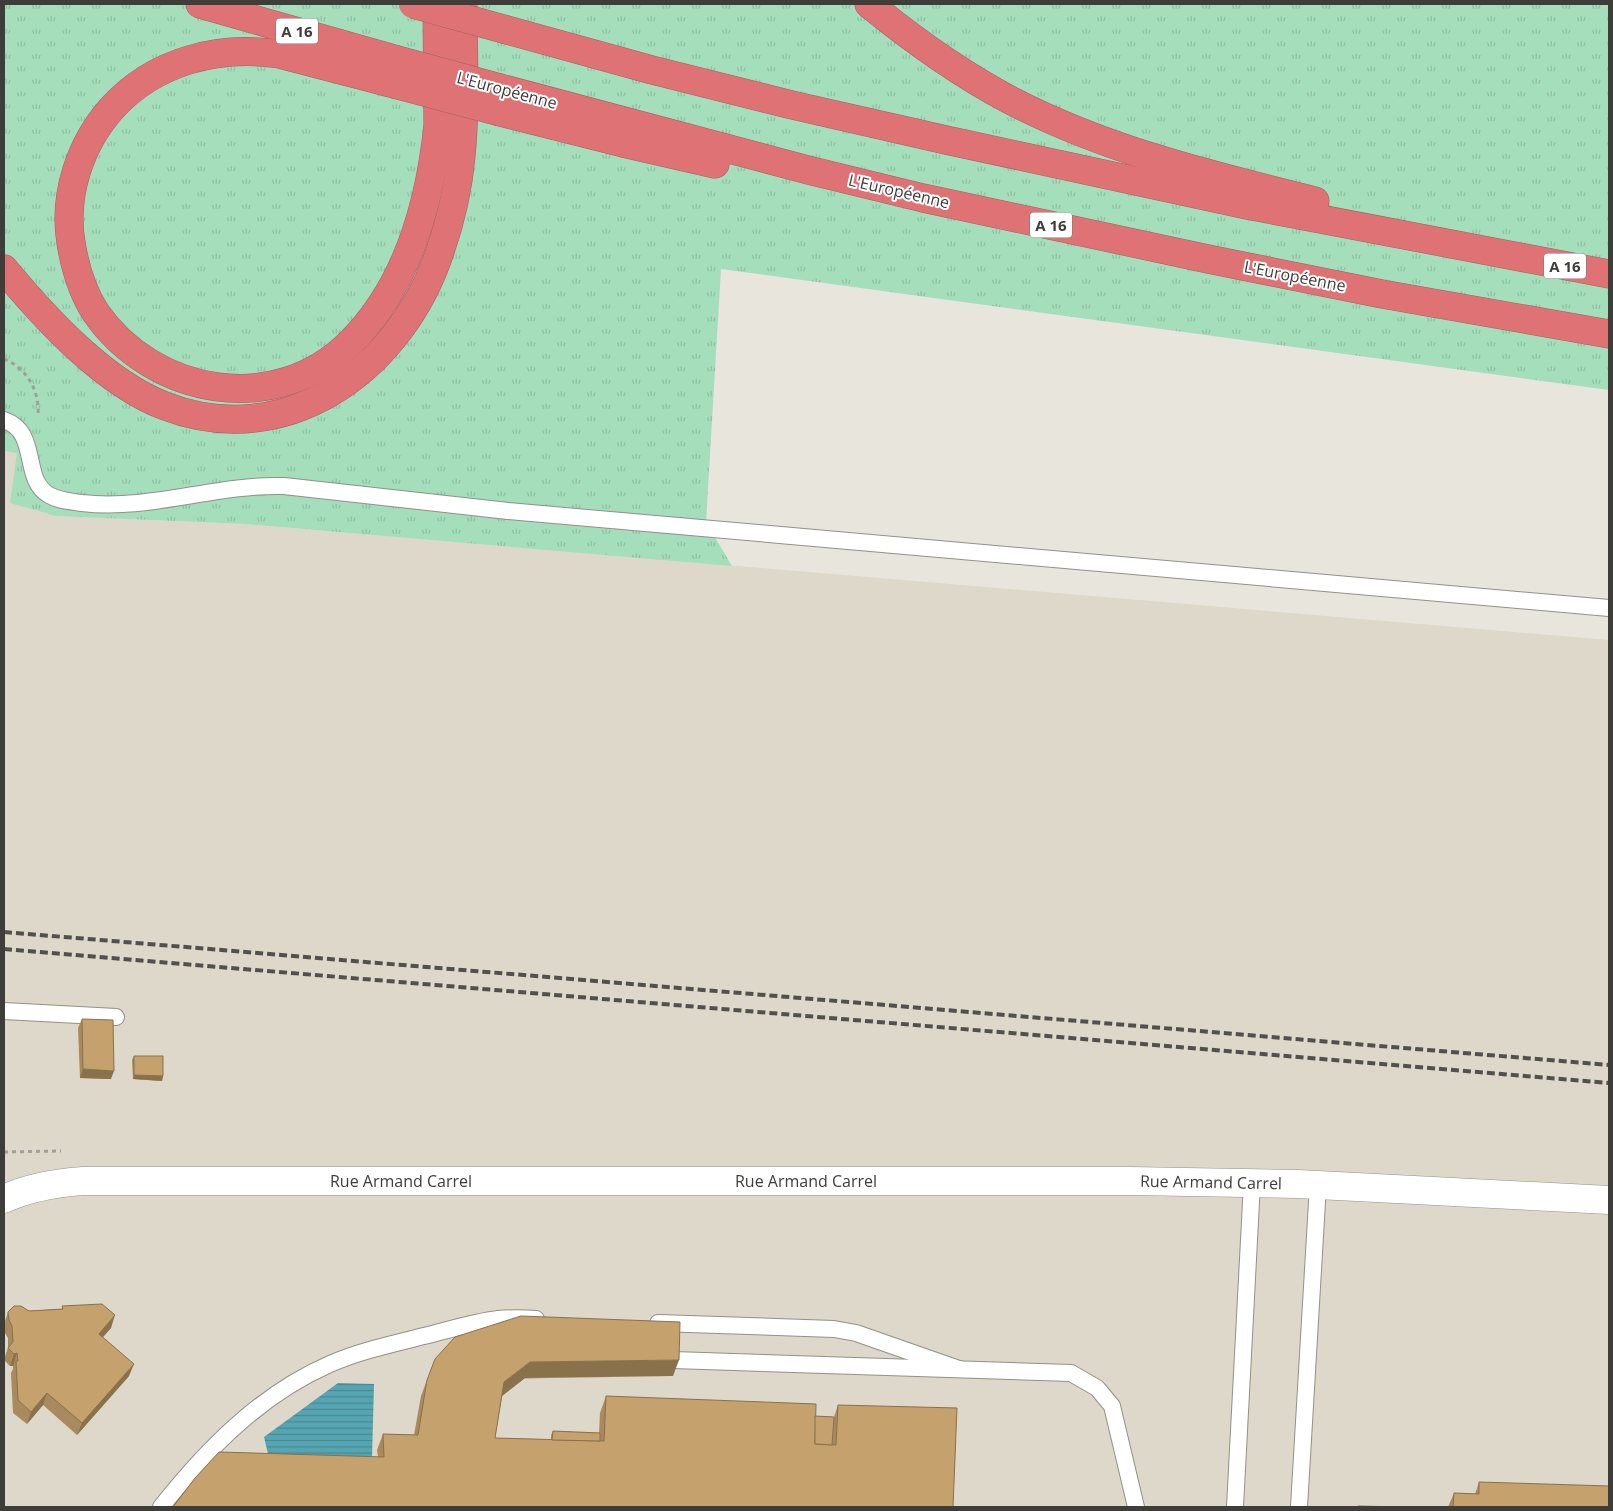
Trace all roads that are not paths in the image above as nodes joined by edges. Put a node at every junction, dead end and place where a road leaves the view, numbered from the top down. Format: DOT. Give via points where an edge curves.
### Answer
graph roads {
  1 [pos="200,4"];
  2 [pos="413,4"];
  3 [pos="437,4"];
  4 [pos="463,4"];
  5 [pos="869,4"];
  6 [pos="394,72"];
  7 [pos="1521,258"];
  8 [pos="4,269"];
  9 [pos="1609,274"];
  10 [pos="1609,334"];
  11 [pos="4,420"];
  12 [pos="1609,608"];
  13 [pos="4,1010"];
  14 [pos="116,1017"];
  15 [pos="1252,1183"];
  16 [pos="1318,1185"];
  17 [pos="4,1199"];
  18 [pos="1609,1200"];
  19 [pos="555,1320"];
  20 [pos="645,1322"];
  21 [pos="674,1360"];
  22 [pos="959,1370"];
  23 [pos="161,1507"];
  24 [pos="1136,1507"];
  25 [pos="1235,1507"];
  26 [pos="1299,1507"];
  1 -- 6 [label="highway, L'Européenne / A 16"];
  2 -- 7 [label="highway, A 16, bridge" via="734,90 937,138 1239,203"];
  3 -- 6 [label="highway" via="438,126 425,205 396,283 372,319 348,345 331,360 297,378 275,385 214,388 175,377 154,366 136,355 106,326 95,311 78,274 70,236 69,202 86,146 106,115 130,90 161,70 226,52 264,52"];
  4 -- 8 [label="highway" via="461,156 452,206 436,261 417,303 398,332 355,376 318,400 279,414 237,420 201,417 164,406 123,383 84,353 50,321"];
  5 -- 7 [label="highway" via="946,62 1010,100 1071,128 1184,168"];
  6 -- 10 [label="highway, L'Européenne / A 16, bridge" via="500,100 579,110 923,198 1208,259"];
  7 -- 9 [label="highway, A 16"];
  11 -- 12 [label="lane" via="23,435 38,485 45,493 66,501 90,504 126,504 248,487 284,486 508,512"];
  13 -- 14 [label="lane"];
  15 -- 16 [label="street, Rue Armand Carrel"];
  15 -- 17 [label="street, Rue Armand Carrel" via="101,1181 45,1186"];
  15 -- 25 [label="lane"];
  16 -- 18 [label="street, Rue Armand Carrel"];
  16 -- 26 [label="lane"];
  19 -- 23 [label="lane" via="516,1318 483,1322 366,1350 317,1370 274,1395 237,1425"];
  20 -- 22 [label="lane" via="834,1329 856,1333"];
  21 -- 22 [label="lane"];
  22 -- 24 [label="lane" via="1071,1373 1097,1388 1112,1406"];
}
